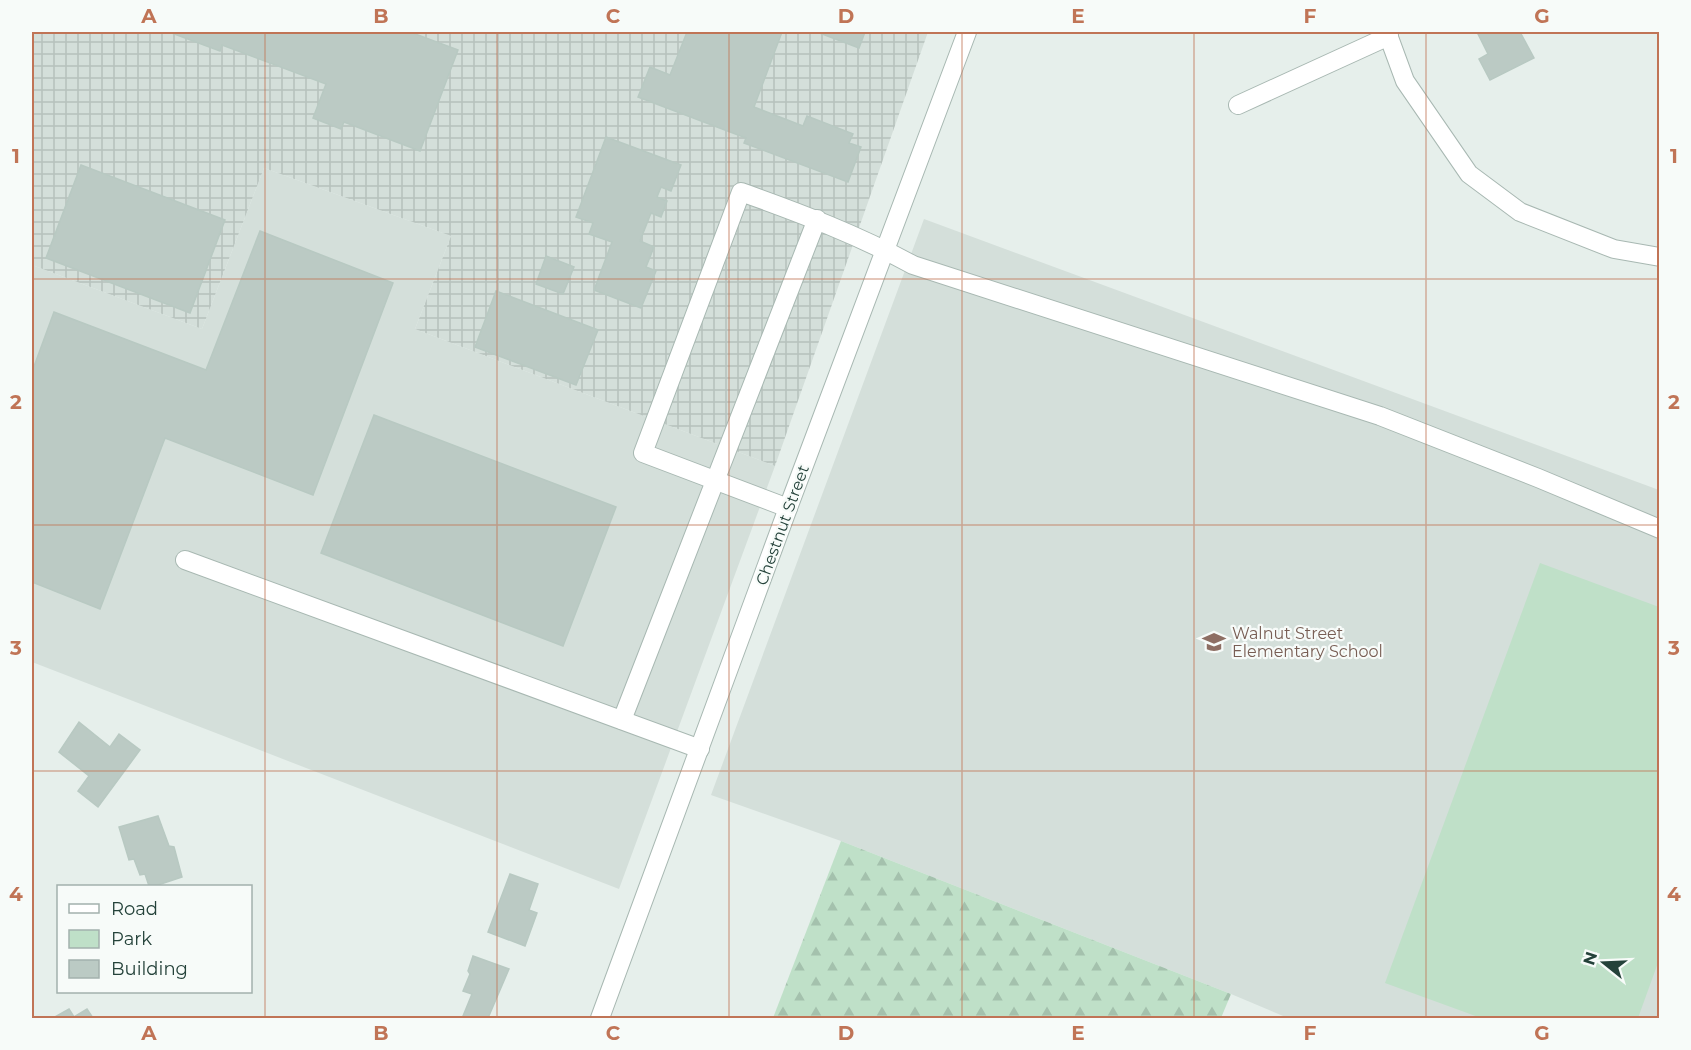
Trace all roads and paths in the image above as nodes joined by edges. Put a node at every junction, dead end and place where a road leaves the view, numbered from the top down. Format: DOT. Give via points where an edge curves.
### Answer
graph roads {
  1 [pos="967,32"];
  2 [pos="1388,34"];
  3 [pos="1238,105"];
  4 [pos="817,219"];
  5 [pos="885,250"];
  6 [pos="1659,257"];
  7 [pos="715,480"];
  8 [pos="788,508"];
  9 [pos="1659,529"];
  10 [pos="185,560"];
  11 [pos="622,720"];
  12 [pos="700,749"];
  13 [pos="600,1018"];
  1 -- 5 [label="street, Chestnut Street"];
  2 -- 3 [label="street"];
  2 -- 6 [label="street" via="1405,81 1469,174 1520,212 1614,249"];
  4 -- 5 [label="street"];
  4 -- 7 [label="street"];
  4 -- 7 [label="street" via="741,192 643,453"];
  5 -- 8 [label="street, Chestnut Street"];
  5 -- 9 [label="street" via="913,265 1380,416"];
  7 -- 8 [label="street"];
  7 -- 11 [label="street"];
  8 -- 12 [label="street, Chestnut Street"];
  10 -- 11 [label="street"];
  11 -- 12 [label="street"];
  12 -- 13 [label="street, Chestnut Street"];
}
